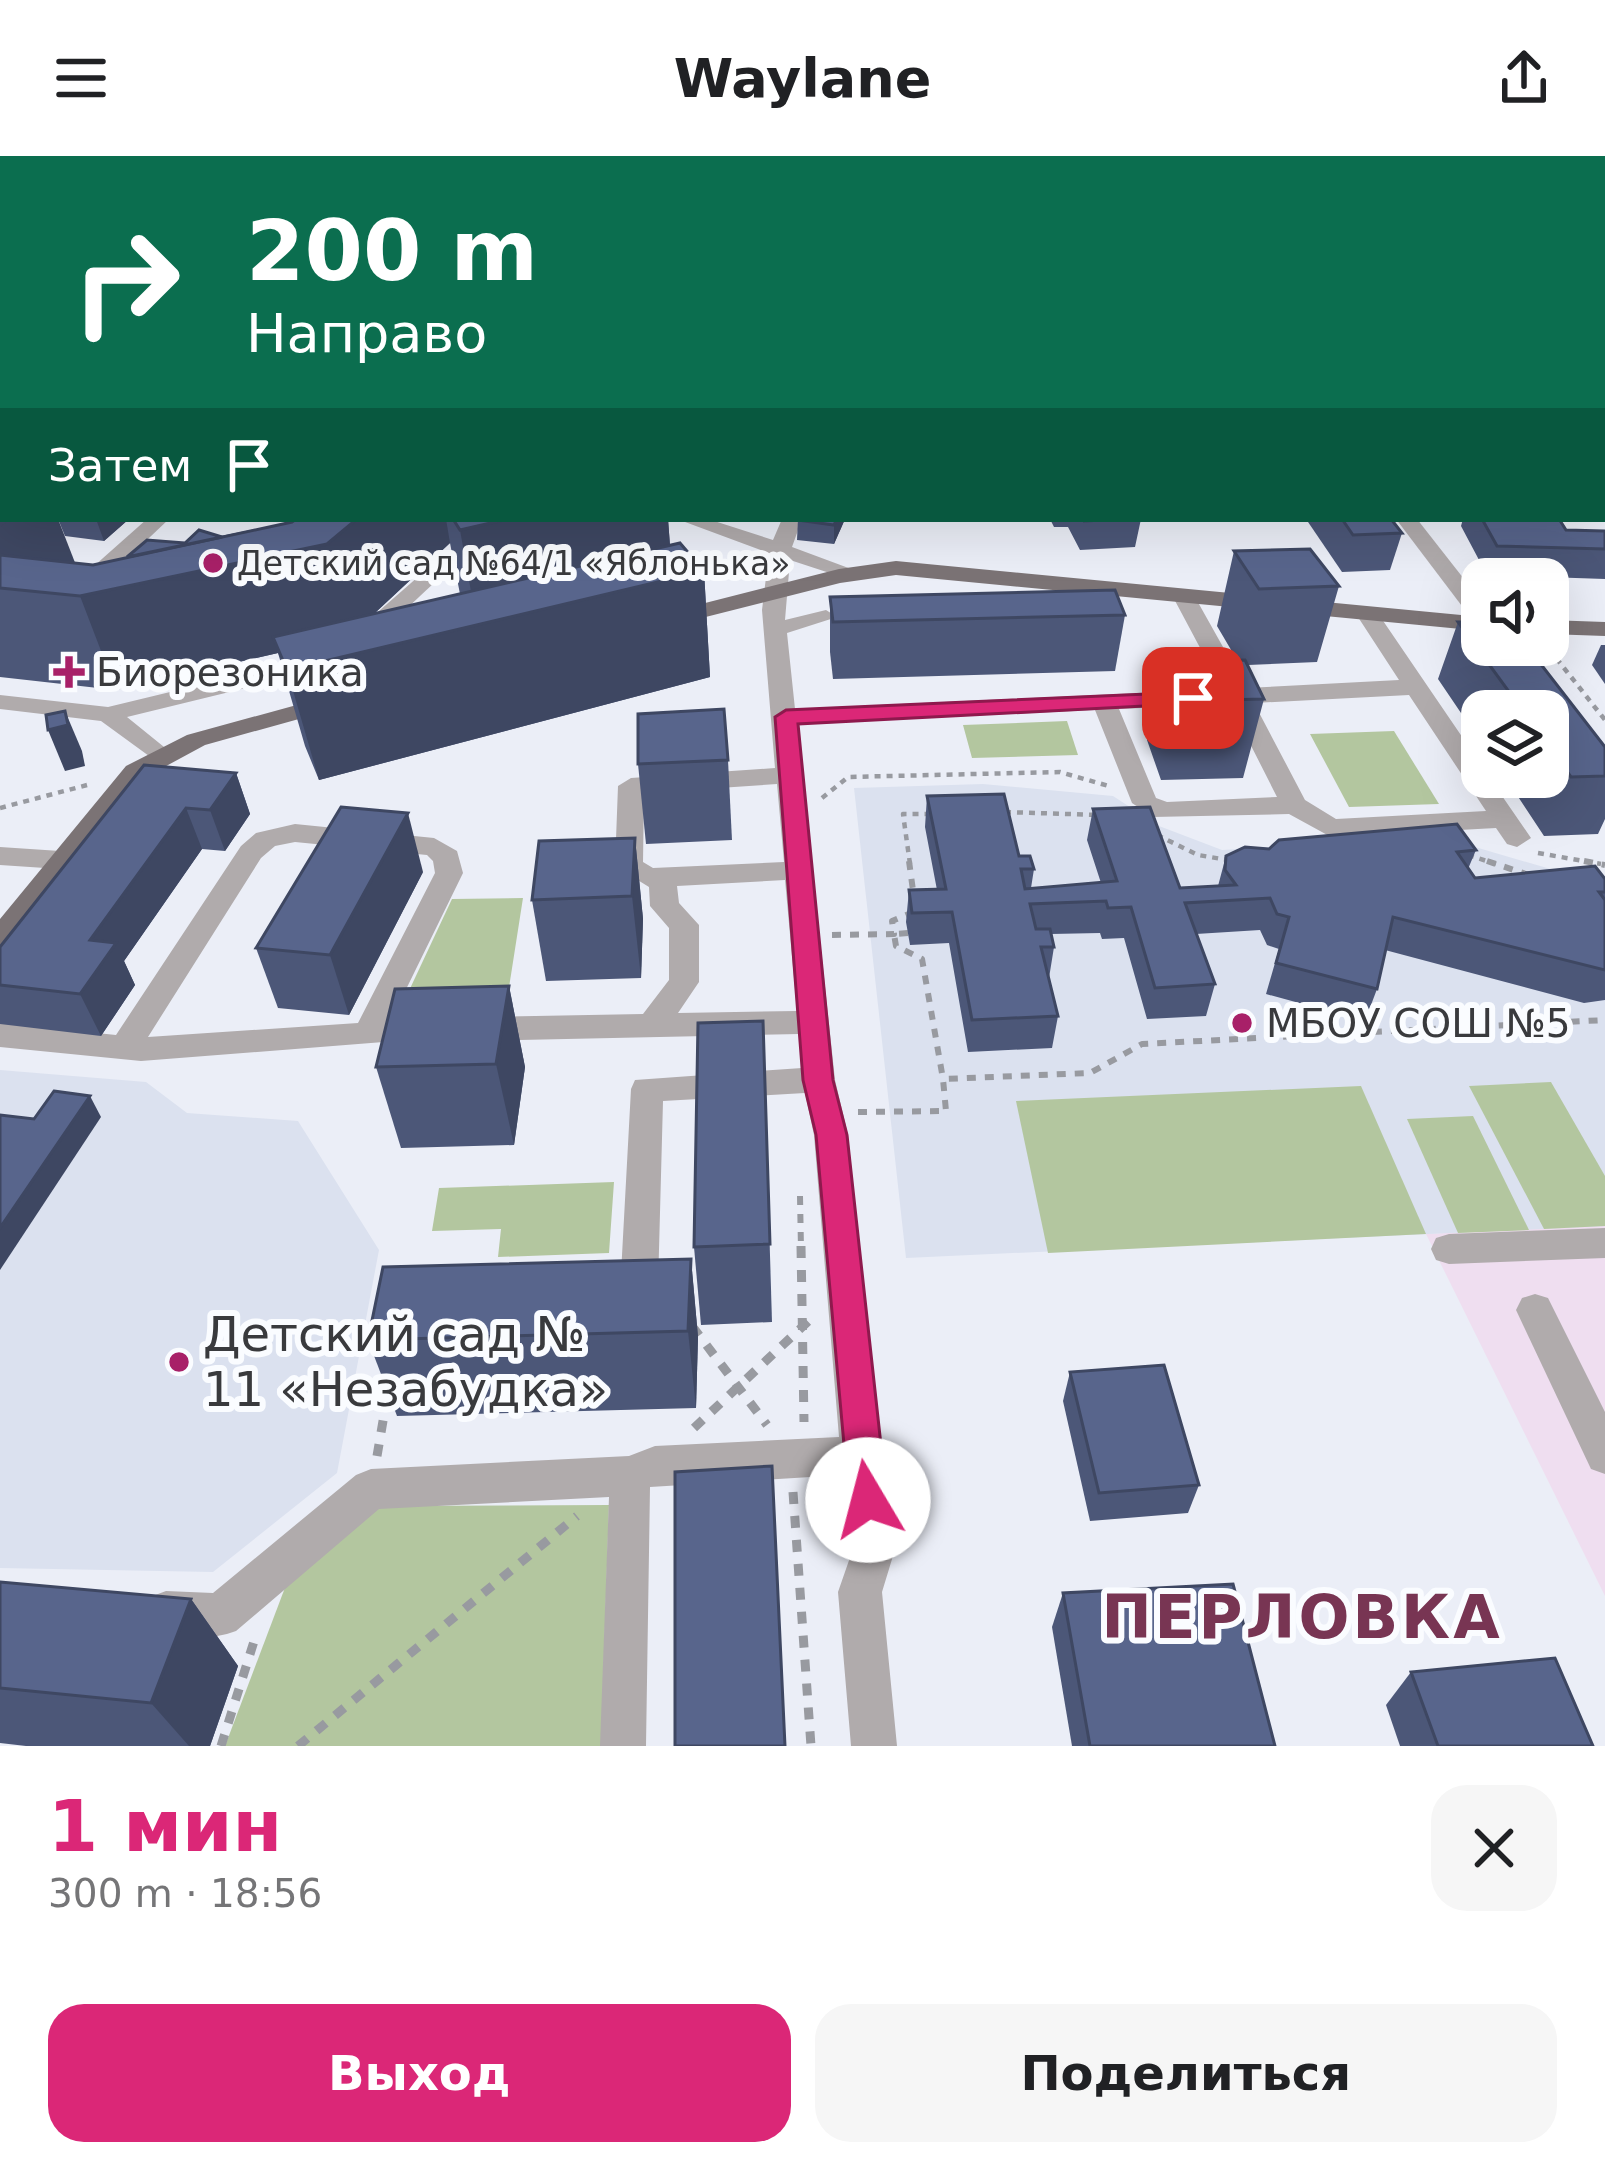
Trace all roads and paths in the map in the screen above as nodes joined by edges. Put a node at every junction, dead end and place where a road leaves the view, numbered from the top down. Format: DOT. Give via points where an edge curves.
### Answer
graph roads {
  1 [pos="155,522"];
  2 [pos="696,522"];
  3 [pos="791,522"];
  4 [pos="1408,522"];
  5 [pos="780,551"];
  6 [pos="443,562"];
  7 [pos="851,573"];
  8 [pos="1461,592"];
  9 [pos="772,593"];
  10 [pos="1184,596"];
  11 [pos="57,611"];
  12 [pos="1367,614"];
  13 [pos="826,616"];
  14 [pos="1461,619"];
  15 [pos="654,622"];
  16 [pos="1569,628"];
  17 [pos="775,629"];
  18 [pos="1605,629"];
  19 [pos="1562,666"];
  20 [pos="1414,687"];
  21 [pos="366,694"];
  22 [pos="1238,696"];
  23 [pos="0,702"];
  24 [pos="1104,703"];
  25 [pos="109,714"];
  26 [pos="786,717"];
  27 [pos="1605,720"];
  28 [pos="160,756"];
  29 [pos="135,772"];
  30 [pos="791,776"];
  31 [pos="1121,789"];
  32 [pos="817,803"];
  33 [pos="1294,805"];
  34 [pos="0,808"];
  35 [pos="986,813"];
  36 [pos="944,814"];
  37 [pos="1114,817"];
  38 [pos="1140,826"];
  39 [pos="1510,829"];
  40 [pos="1463,853"];
  41 [pos="0,856"];
  42 [pos="1246,859"];
  43 [pos="60,860"];
  44 [pos="1605,866"];
  45 [pos="798,869"];
  46 [pos="662,877"];
  47 [pos="1548,881"];
  48 [pos="827,918"];
  49 [pos="908,933"];
  50 [pos="894,934"];
  51 [pos="870,935"];
  52 [pos="0,939"];
  53 [pos="832,958"];
  54 [pos="1605,1020"];
  55 [pos="813,1022"];
  56 [pos="651,1026"];
  57 [pos="370,1031"];
  58 [pos="0,1034"];
  59 [pos="124,1048"];
  60 [pos="943,1079"];
  61 [pos="818,1080"];
  62 [pos="848,1112"];
  63 [pos="800,1190"];
  64 [pos="1605,1243"];
  65 [pos="1449,1249"];
  66 [pos="639,1287"];
  67 [pos="845,1287"];
  68 [pos="592,1289"];
  69 [pos="1535,1310"];
  70 [pos="801,1328"];
  71 [pos="389,1383"];
  72 [pos="737,1385"];
  73 [pos="861,1455"];
  74 [pos="1605,1455"];
  75 [pos="790,1457"];
  76 [pos="632,1473"];
  77 [pos="371,1489"];
  78 [pos="263,1580"];
  79 [pos="132,1612"];
  80 [pos="221,1746"];
  81 [pos="298,1746"];
  82 [pos="623,1746"];
  83 [pos="811,1746"];
  84 [pos="874,1746"];
  1 -- 11 [label="street" via="96,565"];
  2 -- 5 [label="street"];
  3 -- 5 [label="street"];
  4 -- 8 [label="street"];
  5 -- 7 [label="street"];
  5 -- 9 [label="street"];
  6 -- 25 [label="street" via="332,659"];
  7 -- 9 [label="main road"];
  7 -- 10 [label="main road" via="912,569"];
  9 -- 15 [label="main road"];
  9 -- 17 [label="street"];
  10 -- 12 [label="main road"];
  10 -- 22 [label="street"];
  12 -- 14 [label="main road"];
  12 -- 20 [label="street"];
  13 -- 17 [label="street"];
  16 -- 18 [label="main road"];
  17 -- 26 [label="street"];
  19 -- 27 [label="path"];
  20 -- 22 [label="street"];
  20 -- 39 [label="street"];
  21 -- 28 [label="main road" via="244,724"];
  22 -- 24 [label="street"];
  22 -- 33 [label="street"];
  23 -- 25 [label="street"];
  24 -- 26 [label="street"];
  24 -- 33 [label="street" via="1149,807"];
  25 -- 28 [label="street"];
  26 -- 30 [label="street"];
  28 -- 29 [label="main road"];
  29 -- 34 [label="path"];
  29 -- 43 [label="main road"];
  30 -- 45 [label="street"];
  30 -- 46 [label="street" via="631,786 629,866 639,876"];
  31 -- 32 [label="path" via="1060,772 848,778"];
  33 -- 39 [label="street" via="1330,828"];
  35 -- 37 [label="path"];
  36 -- 50 [label="path" via="903,814 916,911 892,921"];
  38 -- 42 [label="path" via="1198,856"];
  39 -- 44 [label="path" via="1543,855"];
  40 -- 47 [label="path"];
  41 -- 43 [label="street"];
  43 -- 52 [label="main road"];
  45 -- 46 [label="street"];
  45 -- 55 [label="street"];
  46 -- 56 [label="street" via="665,906 684,926 684,982"];
  48 -- 53 [label="path"];
  49 -- 50 [label="path"];
  50 -- 51 [label="path"];
  50 -- 60 [label="path" via="896,946 922,959"];
  54 -- 60 [label="path" via="1142,1044 1090,1073"];
  55 -- 56 [label="street"];
  55 -- 61 [label="street"];
  56 -- 57 [label="street"];
  57 -- 59 [label="street"];
  57 -- 59 [label="street" via="449,873 447,857 434,848 295,833 255,846"];
  58 -- 59 [label="street"];
  60 -- 62 [label="path" via="946,1111"];
  61 -- 66 [label="street" via="647,1089"];
  61 -- 67 [label="street"];
  63 -- 70 [label="path"];
  64 -- 65 [label="street"];
  66 -- 68 [label="street"];
  66 -- 72 [label="path" via="698,1330"];
  67 -- 70 [label="path"];
  67 -- 73 [label="street"];
  69 -- 74 [label="street"];
  70 -- 72 [label="path"];
  70 -- 75 [label="path" via="805,1427"];
  71 -- 77 [label="path"];
  72 -- 75 [label="path"];
  72 -- 76 [label="path"];
  73 -- 75 [label="street"];
  73 -- 84 [label="street" via="875,1546 860,1592"];
  75 -- 76 [label="street"];
  75 -- 83 [label="path"];
  76 -- 77 [label="street"];
  76 -- 81 [label="path"];
  76 -- 82 [label="street"];
  77 -- 78 [label="street"];
  78 -- 79 [label="street" via="220,1616"];
  78 -- 80 [label="path" via="255,1644"];
}
